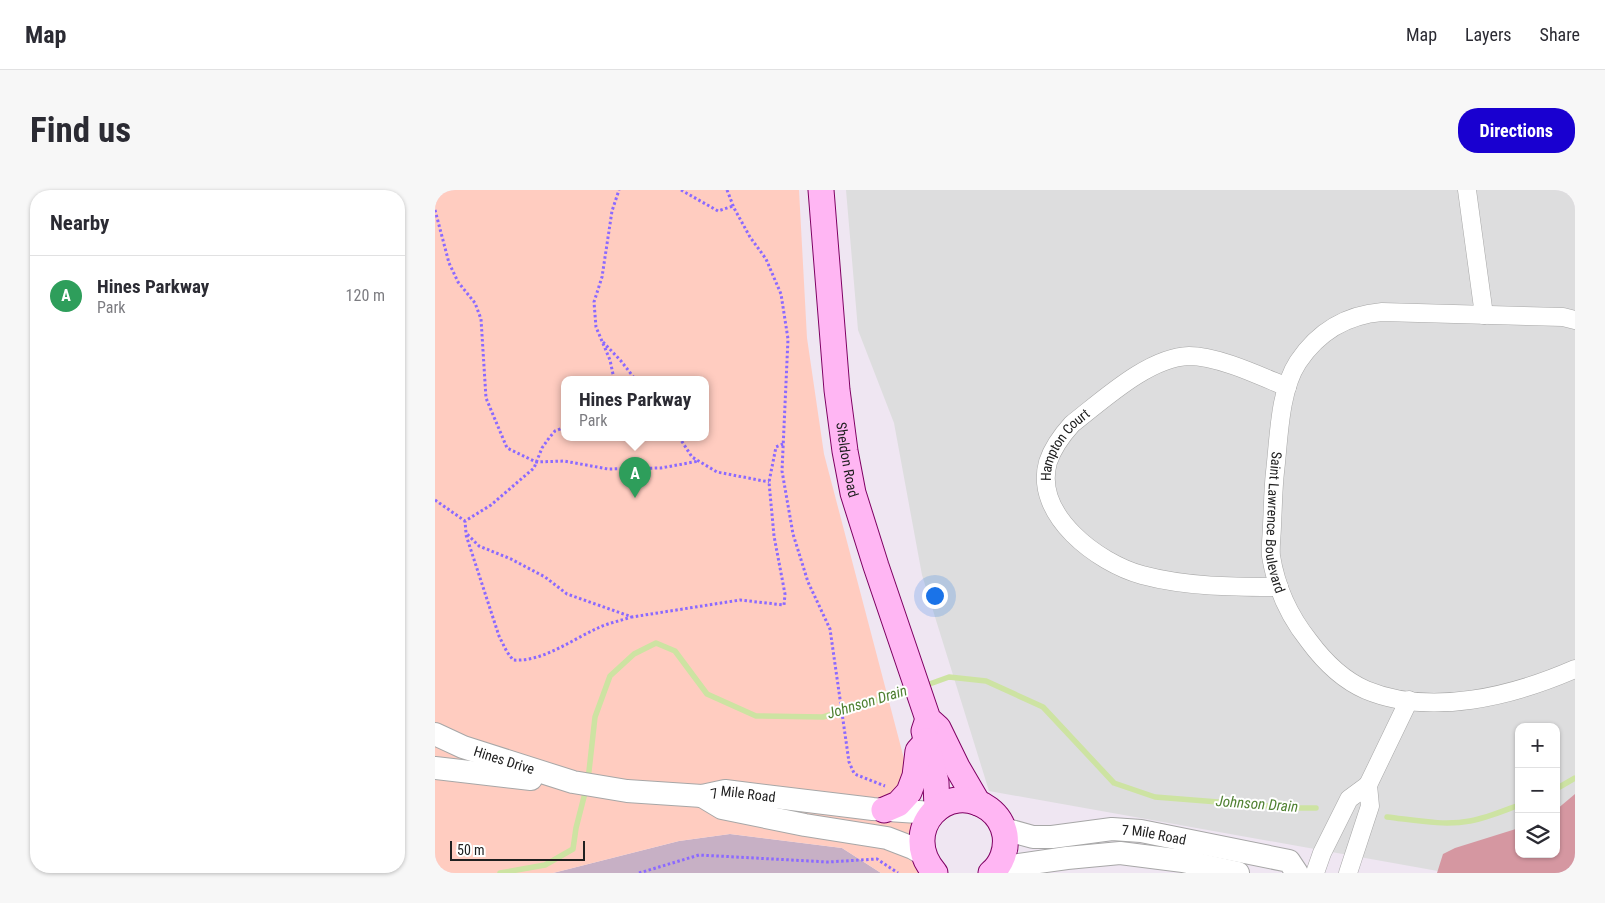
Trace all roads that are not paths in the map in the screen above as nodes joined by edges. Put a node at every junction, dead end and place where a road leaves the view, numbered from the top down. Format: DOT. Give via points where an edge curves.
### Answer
graph roads {
  1 [pos="821,190"];
  2 [pos="1467,190"];
  3 [pos="1484,315"];
  4 [pos="1575,320"];
  5 [pos="1287,387"];
  6 [pos="1279,587"];
  7 [pos="1575,669"];
  8 [pos="1409,700"];
  9 [pos="926,721"];
  10 [pos="435,734"];
  11 [pos="435,768"];
  12 [pos="570,781"];
  13 [pos="1368,785"];
  14 [pos="702,796"];
  15 [pos="978,803"];
  16 [pos="884,810"];
  17 [pos="935,811"];
  18 [pos="1004,829"];
  19 [pos="929,864"];
  20 [pos="993,872"];
  21 [pos="1237,873"];
  22 [pos="1297,873"];
  23 [pos="1315,873"];
  24 [pos="1348,873"];
  1 -- 9 [label="main road, Sheldon Road" via="845,451 856,502"];
  2 -- 3 [label="street"];
  3 -- 4 [label="street, Saint Lawrence Boulevard"];
  3 -- 5 [label="street, Saint Lawrence Boulevard" via="1382,312 1352,318 1332,327 1311,345 1297,364"];
  5 -- 6 [label="street, Saint Lawrence Boulevard" via="1274,481 1271,544"];
  5 -- 6 [label="street, Hampton Court" via="1229,364 1191,356 1163,361 1144,371 1072,424 1054,448 1047,476 1050,500 1059,518 1089,548 1119,567 1190,584"];
  6 -- 8 [label="street, Saint Lawrence Boulevard" via="1299,629 1331,666 1365,689"];
  7 -- 8 [label="street, Saint Lawrence Boulevard" via="1498,695 1459,701"];
  8 -- 13 [label="street"];
  9 -- 15 [label="main road, Sheldon Road" via="938,728"];
  9 -- 16 [label="main road" via="915,776 907,795 898,804"];
  9 -- 17 [label="main road, Sheldon Road" via="936,782"];
  10 -- 12 [label="street, Hines Drive" via="463,747"];
  11 -- 12 [label="street"];
  12 -- 14 [label="street, 7 Mile Road" via="627,791"];
  13 -- 23 [label="street" via="1349,798"];
  13 -- 24 [label="street" via="1370,806"];
  14 -- 16 [label="street, 7 Mile Road" via="725,791"];
  14 -- 19 [label="street, 7 Mile Road" via="722,808 887,838 913,848"];
  15 -- 17 [label="main road" via="951,802"];
  15 -- 18 [label="main road" via="992,811"];
  16 -- 17 [label="street, 7 Mile Road"];
  17 -- 19 [label="main road" via="922,833 921,844"];
  18 -- 20 [label="main road" via="1005,851"];
  18 -- 22 [label="street, 7 Mile Road" via="1033,837 1112,829 1141,831 1289,861"];
  20 -- 21 [label="street, 7 Mile Road" via="1011,866 1120,853 1183,861"];
}
